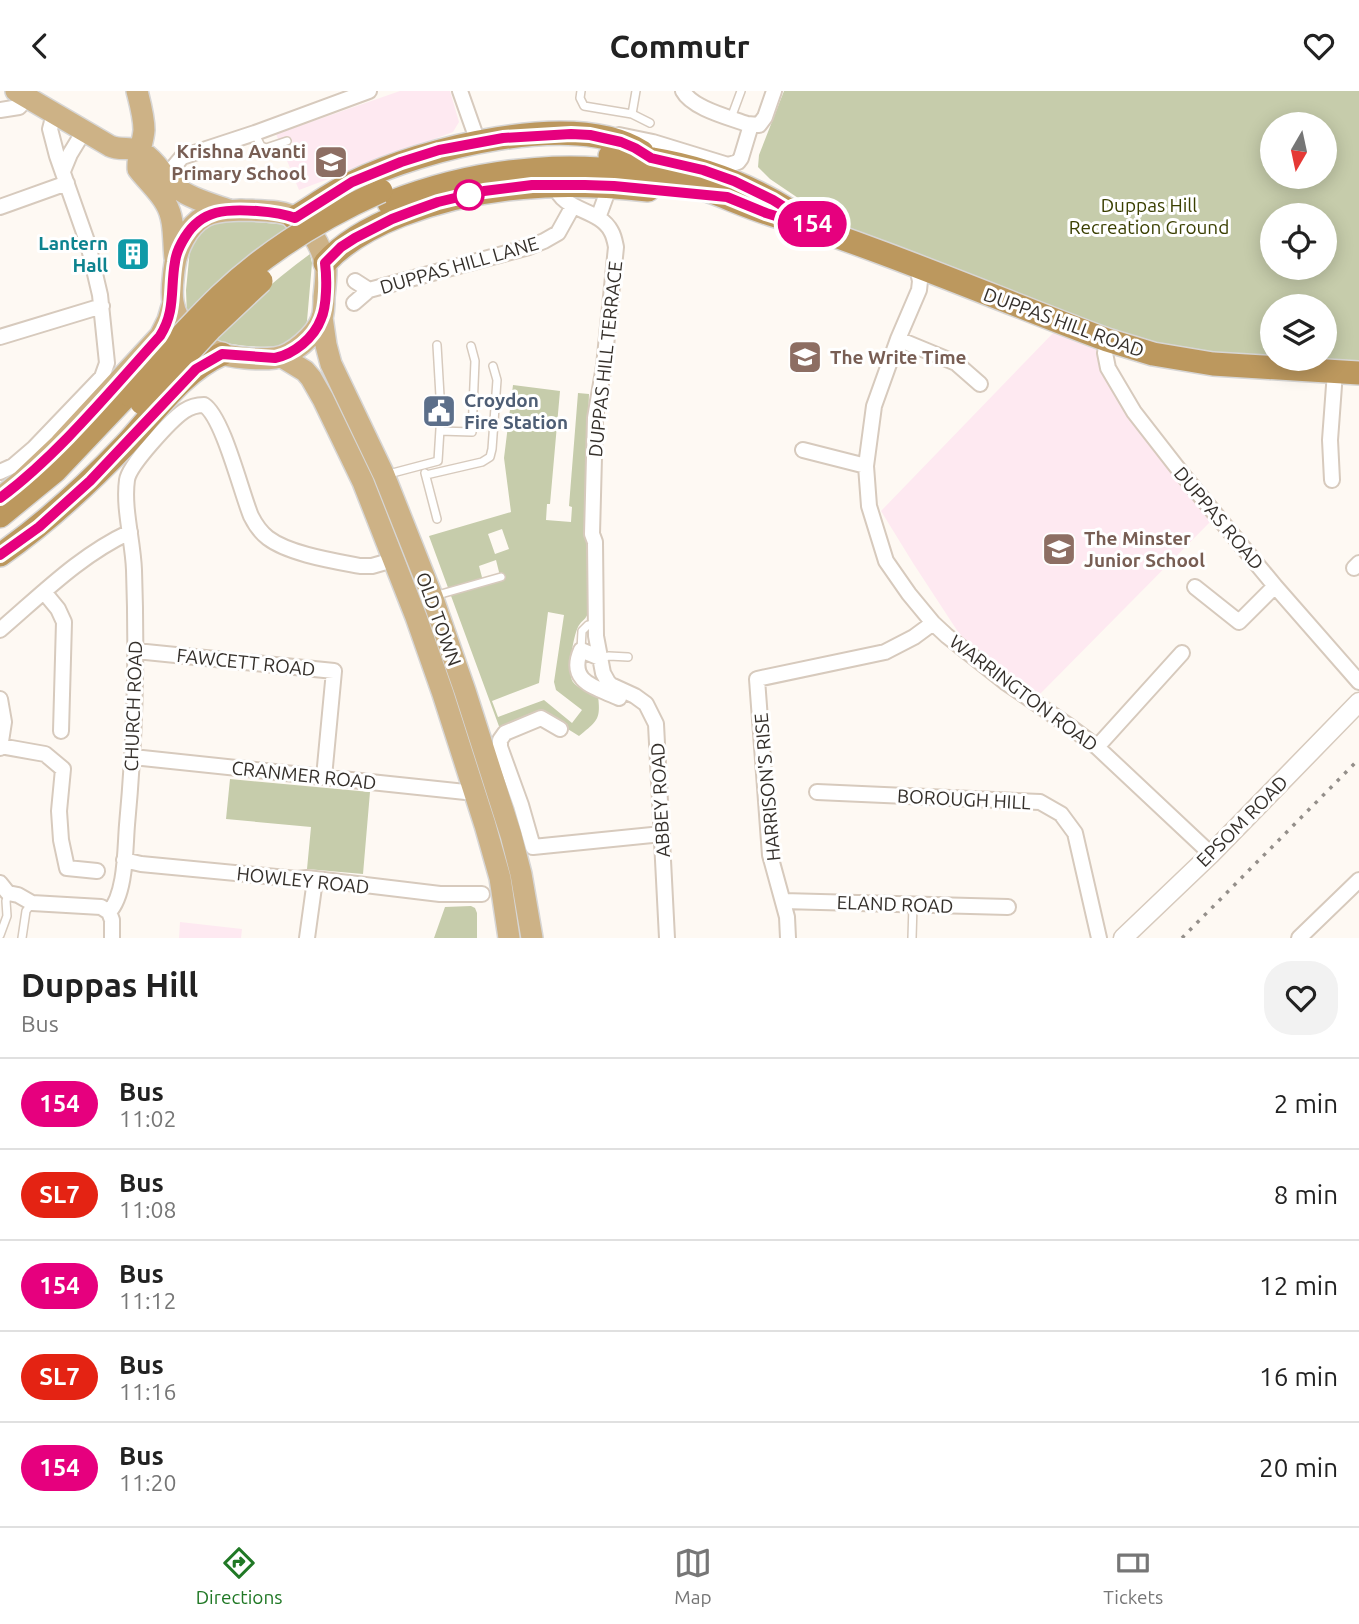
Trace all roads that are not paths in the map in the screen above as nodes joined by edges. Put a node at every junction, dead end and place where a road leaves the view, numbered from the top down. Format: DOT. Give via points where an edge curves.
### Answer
graph roads {
  1 [pos="137,91"];
  2 [pos="369,91"];
  3 [pos="460,91"];
  4 [pos="581,91"];
  5 [pos="636,91"];
  6 [pos="683,91"];
  7 [pos="741,91"];
  8 [pos="774,91"];
  9 [pos="21,95"];
  10 [pos="0,110"];
  11 [pos="54,114"];
  12 [pos="632,114"];
  13 [pos="731,118"];
  14 [pos="650,123"];
  15 [pos="751,125"];
  16 [pos="84,131"];
  17 [pos="255,133"];
  18 [pos="590,135"];
  19 [pos="287,141"];
  20 [pos="478,142"];
  21 [pos="139,150"];
  22 [pos="651,158"];
  23 [pos="166,176"];
  24 [pos="65,177"];
  25 [pos="555,185"];
  26 [pos="614,186"];
  27 [pos="385,197"];
  28 [pos="727,197"];
  29 [pos="573,206"];
  30 [pos="0,207"];
  31 [pos="230,211"];
  32 [pos="295,218"];
  33 [pos="598,218"];
  34 [pos="821,230"];
  35 [pos="175,260"];
  36 [pos="325,263"];
  37 [pos="916,267"];
  38 [pos="355,281"];
  39 [pos="369,290"];
  40 [pos="173,303"];
  41 [pos="354,303"];
  42 [pos="102,306"];
  43 [pos="323,317"];
  44 [pos="0,337"];
  45 [pos="898,339"];
  46 [pos="1107,340"];
  47 [pos="437,345"];
  48 [pos="471,346"];
  49 [pos="222,354"];
  50 [pos="282,357"];
  51 [pos="493,366"];
  52 [pos="1335,372"];
  53 [pos="1359,373"];
  54 [pos="980,384"];
  55 [pos="344,390"];
  56 [pos="323,399"];
  57 [pos="440,431"];
  58 [pos="803,450"];
  59 [pos="423,465"];
  60 [pos="866,466"];
  61 [pos="0,472"];
  62 [pos="384,475"];
  63 [pos="426,475"];
  64 [pos="1332,480"];
  65 [pos="0,498"];
  66 [pos="0,516"];
  67 [pos="437,519"];
  68 [pos="130,533"];
  69 [pos="0,537"];
  70 [pos="0,555"];
  71 [pos="393,560"];
  72 [pos="501,577"];
  73 [pos="1275,586"];
  74 [pos="1195,587"];
  75 [pos="44,592"];
  76 [pos="432,596"];
  77 [pos="595,623"];
  78 [pos="933,623"];
  79 [pos="0,630"];
  80 [pos="580,650"];
  81 [pos="136,651"];
  82 [pos="1182,653"];
  83 [pos="628,657"];
  84 [pos="600,658"];
  85 [pos="1359,682"];
  86 [pos="63,697"];
  87 [pos="79,697"];
  88 [pos="0,699"];
  89 [pos="1359,702"];
  90 [pos="649,711"];
  91 [pos="559,729"];
  92 [pos="61,730"];
  93 [pos="0,747"];
  94 [pos="1097,747"];
  95 [pos="133,757"];
  96 [pos="324,777"];
  97 [pos="817,792"];
  98 [pos="475,793"];
  99 [pos="662,834"];
  100 [pos="1211,854"];
  101 [pos="124,860"];
  102 [pos="97,871"];
  103 [pos="315,880"];
  104 [pos="1359,880"];
  105 [pos="4,888"];
  106 [pos="482,894"];
  107 [pos="783,901"];
  108 [pos="32,903"];
  109 [pos="913,905"];
  110 [pos="1008,907"];
  111 [pos="109,912"];
  112 [pos="509,934"];
  113 [pos="531,934"];
  114 [pos="0,935"];
  115 [pos="21,937"];
  116 [pos="112,938"];
  117 [pos="307,938"];
  118 [pos="667,938"];
  119 [pos="788,938"];
  120 [pos="912,938"];
  121 [pos="1099,938"];
  122 [pos="1123,938"];
  123 [pos="1300,938"];
  1 -- 21 [label="main road" via="144,131"];
  2 -- 17 [label="street"];
  3 -- 20 [label="street"];
  4 -- 12 [label="lane" via="584,106"];
  5 -- 12 [label="lane"];
  6 -- 13 [label="street" via="692,102"];
  7 -- 13 [label="lane"];
  8 -- 15 [label="street" via="761,123"];
  9 -- 10 [label="street" via="19,107"];
  9 -- 11 [label="main road"];
  11 -- 16 [label="main road"];
  11 -- 24 [label="street" via="50,129"];
  12 -- 14 [label="lane"];
  13 -- 15 [label="street"];
  15 -- 18 [label="street" via="741,158 728,165 637,138"];
  16 -- 21 [label="main road" via="118,149"];
  16 -- 24 [label="street" via="70,155"];
  17 -- 19 [label="lane" via="263,147"];
  17 -- 23 [label="street" via="182,157"];
  18 -- 20 [label="highway" via="532,135"];
  18 -- 22 [label="highway" via="621,142"];
  20 -- 32 [label="highway" via="439,150 352,182"];
  21 -- 23 [label="main road"];
  21 -- 35 [label="main road" via="138,169 171,216"];
  22 -- 27 [label="highway" via="513,156 405,181"];
  22 -- 34 [label="highway" via="734,181"];
  23 -- 31 [label="main road" via="183,192"];
  24 -- 30 [label="street"];
  24 -- 42 [label="street" via="88,244"];
  25 -- 26 [label="highway"];
  25 -- 29 [label="street"];
  25 -- 36 [label="highway" via="484,191 425,207 362,234"];
  26 -- 28 [label="highway"];
  26 -- 33 [label="street"];
  27 -- 28 [label="highway" via="469,178 552,168 652,176"];
  27 -- 66 [label="highway, bridge" via="341,210 237,281 73,454"];
  27 -- 69 [label="highway, bridge" via="314,241 257,284 76,474"];
  28 -- 34 [label="highway"];
  29 -- 33 [label="street"];
  29 -- 39 [label="street, DUPPAS HILL LANE" via="558,233 544,241"];
  31 -- 32 [label="main road" via="276,212"];
  31 -- 35 [label="main road" via="199,221"];
  32 -- 36 [label="main road" via="312,235"];
  33 -- 77 [label="street, DUPPAS HILL TERRACE" via="611,230 616,247 595,418"];
  34 -- 37 [label="highway, DUPPAS HILL ROAD"];
  35 -- 40 [label="main road"];
  36 -- 43 [label="main road"];
  37 -- 45 [label="street, WARRINGTON ROAD" via="919,290"];
  37 -- 46 [label="highway, DUPPAS HILL ROAD"];
  38 -- 39 [label="street, DUPPAS HILL LANE"];
  39 -- 41 [label="street, DUPPAS HILL LANE"];
  40 -- 49 [label="main road" via="194,336"];
  40 -- 65 [label="main road" via="160,336 40,464"];
  42 -- 44 [label="street"];
  42 -- 61 [label="street" via="107,363 102,377 34,448"];
  43 -- 50 [label="main road" via="305,341"];
  43 -- 55 [label="main road, OLD TOWN" via="327,353"];
  45 -- 54 [label="street" via="956,363"];
  45 -- 60 [label="street, WARRINGTON ROAD" via="874,406"];
  46 -- 52 [label="highway, DUPPAS HILL ROAD" via="1153,354 1213,363"];
  46 -- 73 [label="street, DUPPAS ROAD" via="1108,368 1134,412"];
  47 -- 57 [label="lane"];
  48 -- 57 [label="lane" via="475,361 472,432"];
  49 -- 50 [label="main road"];
  49 -- 70 [label="highway" via="186,378 71,499"];
  50 -- 56 [label="main road, OLD TOWN" via="305,371"];
  51 -- 63 [label="lane" via="497,380 490,457"];
  52 -- 53 [label="highway, DUPPAS HILL ROAD"];
  52 -- 64 [label="street"];
  55 -- 56 [label="lane"];
  55 -- 62 [label="main road, OLD TOWN"];
  56 -- 71 [label="main road, OLD TOWN" via="363,482"];
  57 -- 59 [label="lane" via="438,461"];
  58 -- 60 [label="street"];
  59 -- 62 [label="lane"];
  59 -- 63 [label="lane"];
  60 -- 78 [label="street, WARRINGTON ROAD" via="869,506 886,561"];
  62 -- 76 [label="main road, OLD TOWN"];
  63 -- 67 [label="lane"];
  68 -- 71 [label="street, CHURCH ROAD" via="130,471 180,415 204,405 218,424 251,516 268,538 288,549 360,566"];
  68 -- 75 [label="street" via="76,565"];
  68 -- 81 [label="street, CHURCH ROAD"];
  71 -- 98 [label="main road, OLD TOWN"];
  72 -- 76 [label="lane"];
  73 -- 74 [label="street" via="1239,622"];
  73 -- 85 [label="street, DUPPAS ROAD"];
  75 -- 79 [label="street"];
  75 -- 86 [label="street" via="64,622"];
  76 -- 113 [label="main road, OLD TOWN" via="511,835"];
  77 -- 80 [label="lane" via="582,631"];
  77 -- 84 [label="street, DUPPAS HILL TERRACE"];
  78 -- 94 [label="street, WARRINGTON ROAD"];
  78 -- 107 [label="street, HARRISON'S RISE" via="885,652 757,680 770,855"];
  80 -- 84 [label="street"];
  80 -- 90 [label="street" via="577,667 584,682"];
  81 -- 95 [label="street, CHURCH ROAD"];
  81 -- 96 [label="street, FAWCETT ROAD" via="334,671"];
  82 -- 94 [label="street"];
  83 -- 84 [label="lane"];
  84 -- 90 [label="street, DUPPAS HILL TERRACE" via="608,682 646,704"];
  86 -- 87 [label="street"];
  86 -- 92 [label="street"];
  88 -- 93 [label="street" via="4,722"];
  89 -- 100 [label="street, EPSOM ROAD"];
  90 -- 99 [label="street, ABBEY ROAD" via="656,724"];
  91 -- 99 [label="street" via="541,718 505,733 500,740 533,847"];
  93 -- 102 [label="street" via="45,754 63,769 59,811 66,868"];
  94 -- 100 [label="street, WARRINGTON ROAD"];
  95 -- 96 [label="street, CRANMER ROAD"];
  95 -- 101 [label="street, CHURCH ROAD"];
  96 -- 98 [label="street, CRANMER ROAD"];
  97 -- 121 [label="street, BOROUGH HILL" via="1040,802 1061,814 1075,832"];
  98 -- 112 [label="main road, OLD TOWN" via="498,870"];
  99 -- 118 [label="street, ABBEY ROAD"];
  100 -- 122 [label="street, EPSOM ROAD"];
  101 -- 103 [label="street, HOWLEY ROAD"];
  101 -- 111 [label="street, CHURCH ROAD" via="120,891"];
  103 -- 106 [label="street, HOWLEY ROAD" via="440,894"];
  103 -- 117 [label="street"];
  104 -- 123 [label="street"];
  105 -- 108 [label="street"];
  105 -- 114 [label="lane" via="7,915"];
  107 -- 109 [label="street, ELAND ROAD"];
  107 -- 119 [label="street, HARRISON'S RISE"];
  108 -- 111 [label="street" via="101,907"];
  108 -- 115 [label="lane"];
  109 -- 110 [label="street, ELAND ROAD"];
  109 -- 120 [label="lane"];
  111 -- 116 [label="street, CHURCH ROAD"];
}
